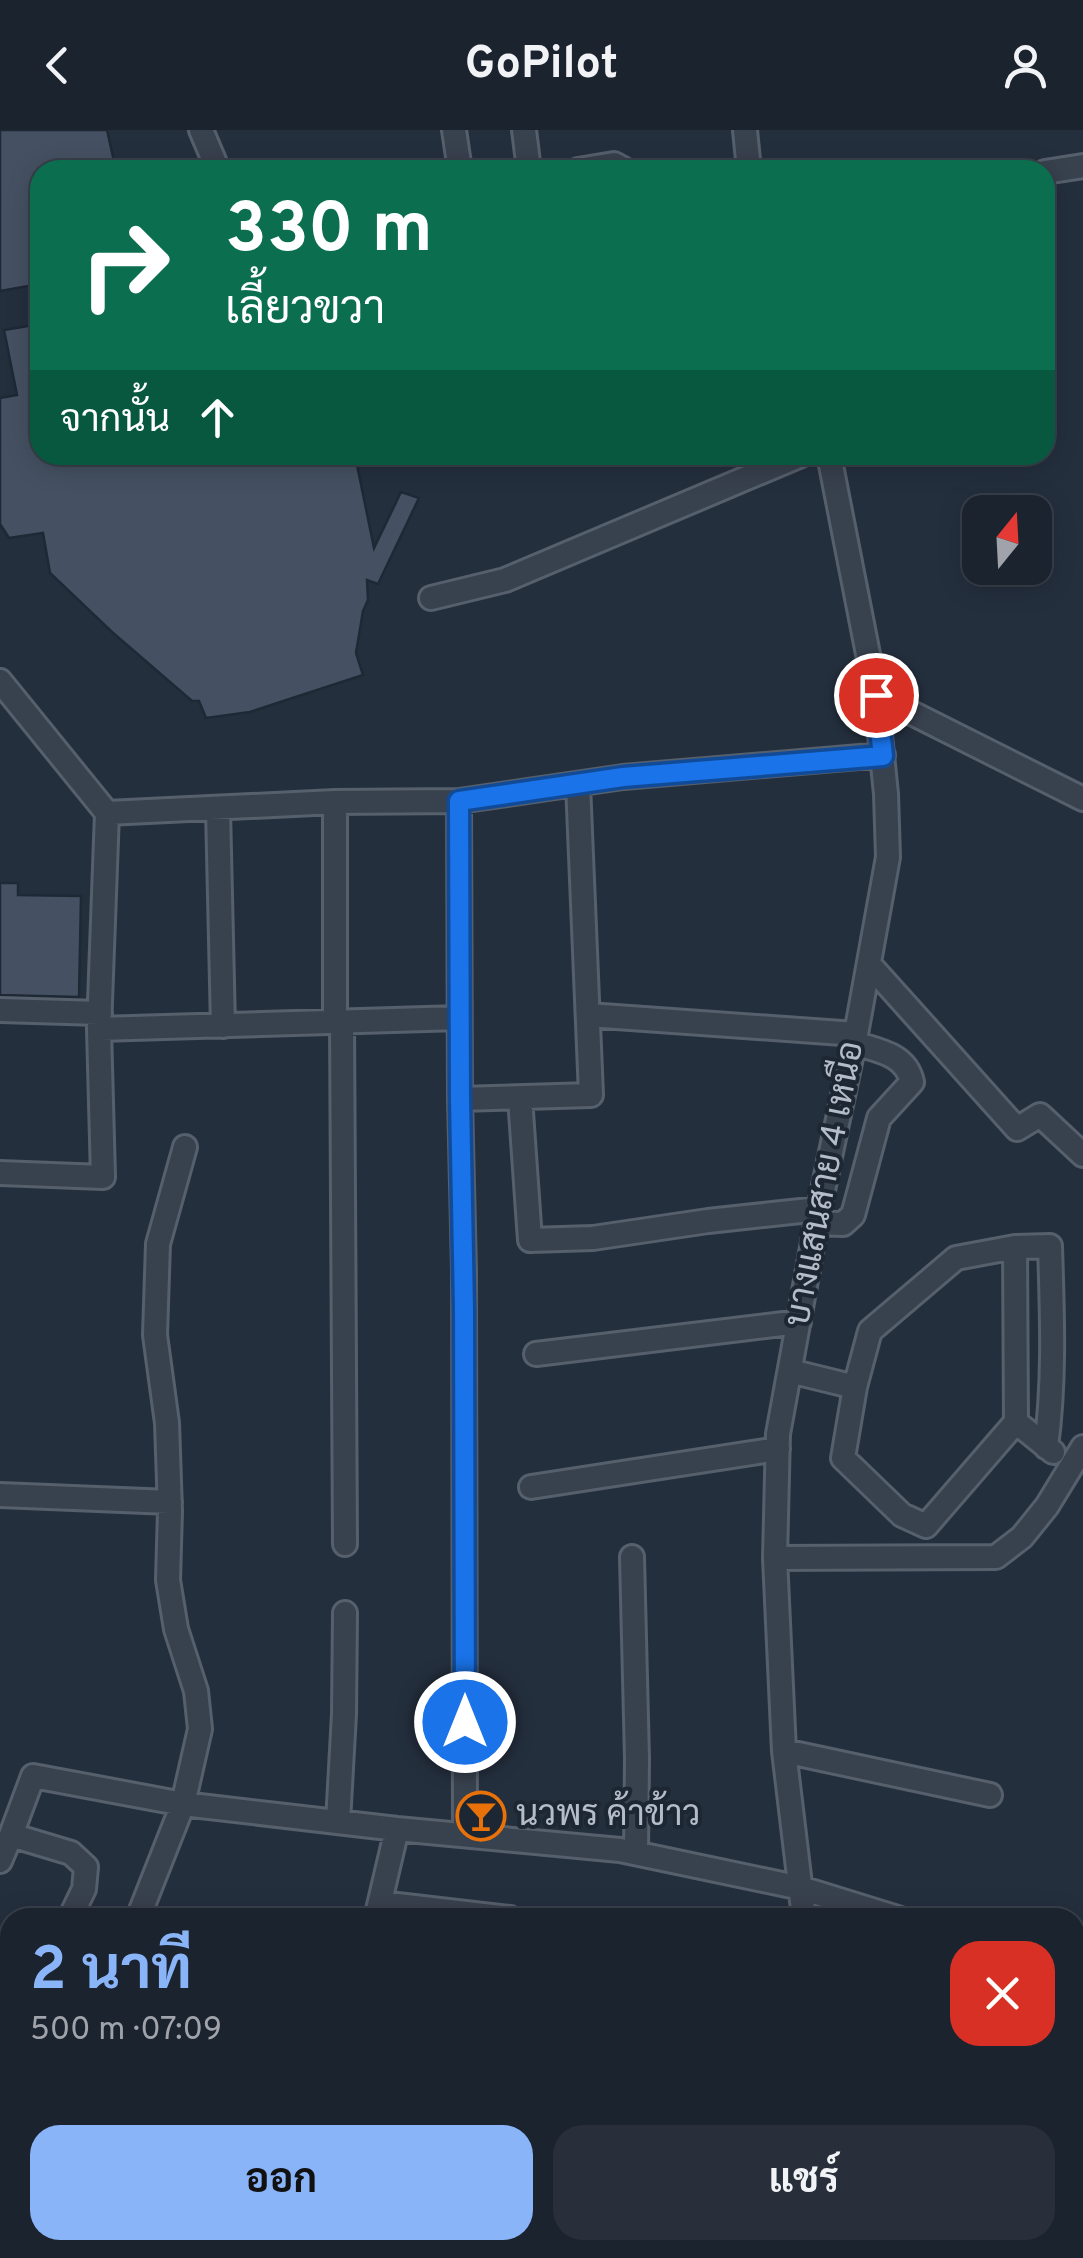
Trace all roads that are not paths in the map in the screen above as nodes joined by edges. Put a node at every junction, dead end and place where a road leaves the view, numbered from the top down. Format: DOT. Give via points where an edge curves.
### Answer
graph roads {
  1 [pos="201,130"];
  2 [pos="454,130"];
  3 [pos="524,130"];
  4 [pos="745,130"];
  5 [pos="214,160"];
  6 [pos="458,160"];
  7 [pos="528,160"];
  8 [pos="749,160"];
  9 [pos="1083,166"];
  10 [pos="1055,170"];
  11 [pos="778,465"];
  12 [pos="832,465"];
  13 [pos="432,598"];
  14 [pos="0,681"];
  15 [pos="876,695"];
  16 [pos="883,756"];
  17 [pos="578,784"];
  18 [pos="1083,798"];
  19 [pos="459,801"];
  20 [pos="335,802"];
  21 [pos="218,809"];
  22 [pos="106,813"];
  23 [pos="868,964"];
  24 [pos="0,1010"];
  25 [pos="588,1015"];
  26 [pos="459,1018"];
  27 [pos="100,1021"];
  28 [pos="338,1023"];
  29 [pos="223,1026"];
  30 [pos="855,1039"];
  31 [pos="520,1098"];
  32 [pos="460,1099"];
  33 [pos="185,1147"];
  34 [pos="1083,1155"];
  35 [pos="0,1173"];
  36 [pos="818,1216"];
  37 [pos="1015,1247"];
  38 [pos="799,1322"];
  39 [pos="536,1354"];
  40 [pos="790,1371"];
  41 [pos="855,1387"];
  42 [pos="1016,1422"];
  43 [pos="1046,1447"];
  44 [pos="778,1449"];
  45 [pos="1077,1457"];
  46 [pos="531,1487"];
  47 [pos="0,1495"];
  48 [pos="170,1502"];
  49 [pos="345,1544"];
  50 [pos="632,1557"];
  51 [pos="775,1558"];
  52 [pos="344,1614"];
  53 [pos="784,1751"];
  54 [pos="990,1795"];
  55 [pos="184,1804"];
  56 [pos="338,1822"];
  57 [pos="398,1829"];
  58 [pos="11,1835"];
  59 [pos="465,1835"];
  60 [pos="636,1853"];
  61 [pos="0,1861"];
  62 [pos="801,1888"];
  63 [pos="75,1908"];
  64 [pos="142,1908"];
  65 [pos="378,1908"];
  66 [pos="803,1908"];
  67 [pos="866,1908"];
  1 -- 5 [label="street"];
  2 -- 6 [label="street"];
  3 -- 7 [label="street"];
  4 -- 8 [label="street"];
  9 -- 10 [label="street"];
  11 -- 13 [label="street" via="504,580"];
  12 -- 15 [label="street, บางแสนสาย 4 เหนือ"];
  14 -- 22 [label="street"];
  15 -- 16 [label="street, บางแสนสาย 4 เหนือ"];
  15 -- 18 [label="street"];
  16 -- 17 [label="street"];
  16 -- 23 [label="street, บางแสนสาย 4 เหนือ" via="888,857"];
  17 -- 19 [label="street"];
  17 -- 25 [label="street"];
  19 -- 20 [label="street"];
  19 -- 26 [label="street"];
  20 -- 21 [label="street"];
  20 -- 28 [label="street"];
  21 -- 22 [label="street"];
  21 -- 29 [label="street"];
  22 -- 27 [label="street"];
  23 -- 30 [label="street, บางแสนสาย 4 เหนือ"];
  23 -- 34 [label="street" via="1017,1129 1040,1116"];
  24 -- 27 [label="street"];
  25 -- 30 [label="street"];
  25 -- 31 [label="street" via="591,1096"];
  26 -- 28 [label="street"];
  26 -- 32 [label="street"];
  27 -- 29 [label="street"];
  27 -- 35 [label="street" via="103,1177"];
  28 -- 29 [label="street"];
  28 -- 49 [label="street"];
  30 -- 36 [label="street, บางแสนสาย 4 เหนือ"];
  30 -- 36 [label="street" via="896,1057 912,1082 879,1118 853,1215 843,1224"];
  31 -- 32 [label="street"];
  31 -- 36 [label="street" via="530,1240"];
  32 -- 59 [label="street"];
  33 -- 48 [label="street" via="158,1244 155,1334"];
  36 -- 38 [label="street, บางแสนสาย 4 เหนือ"];
  37 -- 41 [label="street" via="956,1258 870,1331"];
  37 -- 42 [label="street"];
  37 -- 43 [label="street" via="1050,1246"];
  38 -- 39 [label="street"];
  38 -- 40 [label="street, บางแสนสาย 4 เหนือ"];
  40 -- 41 [label="street"];
  40 -- 44 [label="street, บางแสนสาย 4 เหนือ"];
  41 -- 42 [label="street" via="843,1458 902,1515 926,1526"];
  42 -- 43 [label="street"];
  43 -- 45 [label="street"];
  44 -- 46 [label="street"];
  44 -- 51 [label="street, บางแสนสาย 4 เหนือ"];
  45 -- 51 [label="street" via="1048,1506 996,1557"];
  47 -- 48 [label="street"];
  48 -- 55 [label="street" via="168,1580 200,1729"];
  50 -- 60 [label="street"];
  51 -- 53 [label="street, บางแสนสาย 4 เหนือ"];
  52 -- 56 [label="street"];
  53 -- 54 [label="street"];
  53 -- 62 [label="street, บางแสนสาย 4 เหนือ"];
  55 -- 56 [label="street"];
  55 -- 58 [label="street" via="33,1776"];
  55 -- 64 [label="street"];
  56 -- 57 [label="street"];
  57 -- 59 [label="street"];
  57 -- 65 [label="street"];
  58 -- 61 [label="street"];
  58 -- 63 [label="street" via="71,1853 86,1868"];
  59 -- 60 [label="street"];
  60 -- 62 [label="street"];
  62 -- 66 [label="street, บางแสนสาย 4 เหนือ"];
  62 -- 67 [label="street"];
}
